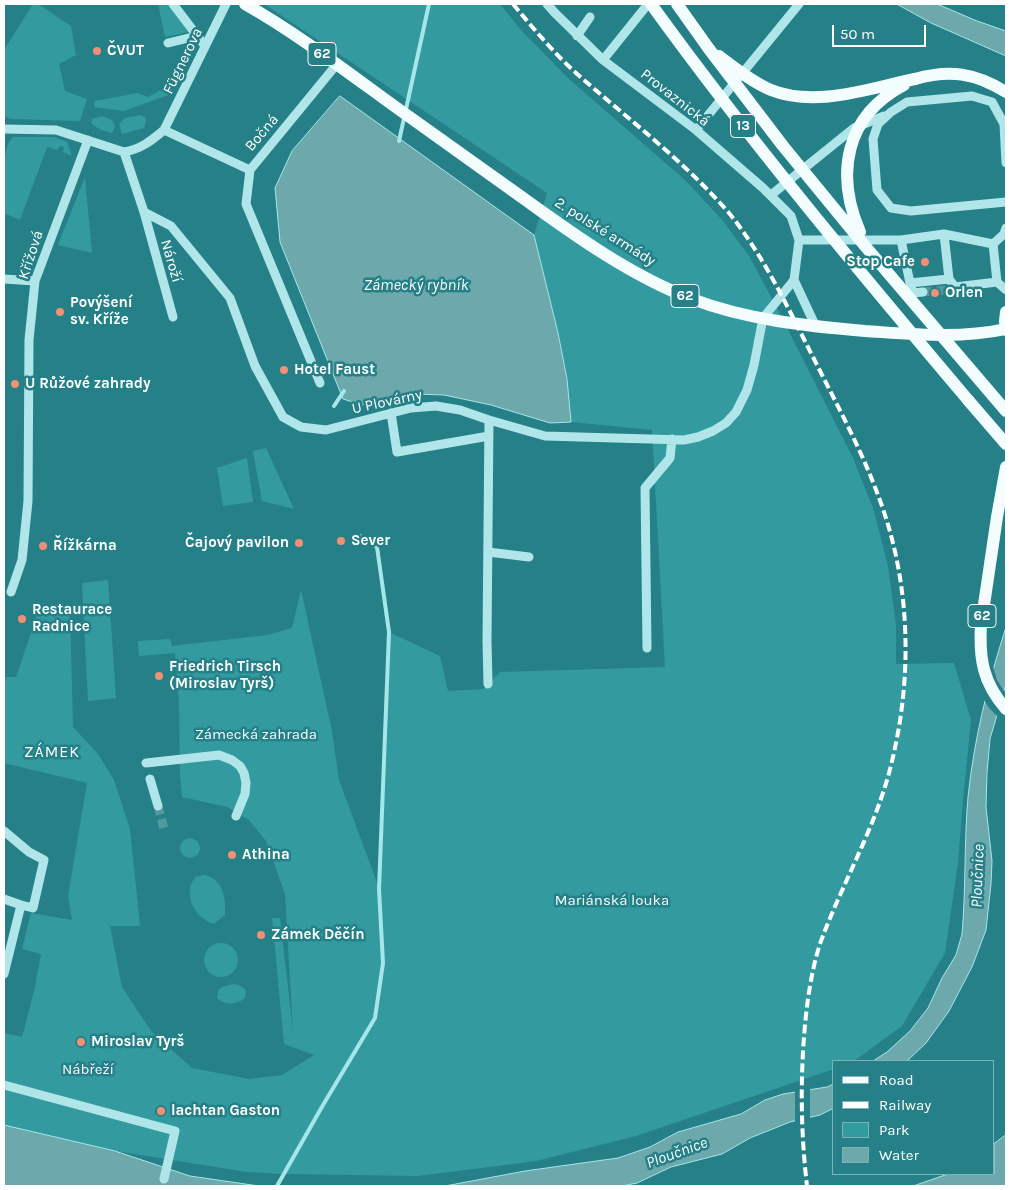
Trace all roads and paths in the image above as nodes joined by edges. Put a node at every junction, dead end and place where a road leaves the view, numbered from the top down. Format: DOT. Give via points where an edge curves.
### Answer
graph roads {
  1 [pos="173,4"];
  2 [pos="226,4"];
  3 [pos="245,4"];
  4 [pos="547,4"];
  5 [pos="648,4"];
  6 [pos="651,4"];
  7 [pos="677,4"];
  8 [pos="799,4"];
  9 [pos="590,17"];
  10 [pos="197,36"];
  11 [pos="577,36"];
  12 [pos="168,43"];
  13 [pos="205,46"];
  14 [pos="709,49"];
  15 [pos="603,60"];
  16 [pos="337,64"];
  17 [pos="916,79"];
  18 [pos="1006,92"];
  19 [pos="890,113"];
  20 [pos="164,130"];
  21 [pos="696,130"];
  22 [pos="4,131"];
  23 [pos="88,140"];
  24 [pos="124,152"];
  25 [pos="1006,163"];
  26 [pos="250,170"];
  27 [pos="771,196"];
  28 [pos="1006,202"];
  29 [pos="144,212"];
  30 [pos="1006,228"];
  31 [pos="944,234"];
  32 [pos="800,240"];
  33 [pos="901,240"];
  34 [pos="993,244"];
  35 [pos="865,246"];
  36 [pos="4,279"];
  37 [pos="794,280"];
  38 [pos="35,282"];
  39 [pos="997,282"];
  40 [pos="910,283"];
  41 [pos="950,285"];
  42 [pos="1006,290"];
  43 [pos="923,292"];
  44 [pos="1006,312"];
  45 [pos="173,317"];
  46 [pos="763,318"];
  47 [pos="816,327"];
  48 [pos="1006,330"];
  49 [pos="320,383"];
  50 [pos="1006,411"];
  51 [pos="391,413"];
  52 [pos="489,420"];
  53 [pos="489,436"];
  54 [pos="672,439"];
  55 [pos="1006,444"];
  56 [pos="1006,467"];
  57 [pos="488,552"];
  58 [pos="530,557"];
  59 [pos="11,592"];
  60 [pos="647,648"];
  61 [pos="488,684"];
  62 [pos="1006,709"];
  63 [pos="146,763"];
  64 [pos="150,778"];
  65 [pos="158,806"];
  66 [pos="236,816"];
  67 [pos="4,830"];
  68 [pos="4,899"];
  69 [pos="22,904"];
  70 [pos="4,974"];
  71 [pos="4,1085"];
  72 [pos="164,1179"];
  1 -- 10 [label="street"];
  2 -- 13 [label="street, Fügnerova"];
  3 -- 16 [label="main road, 2. polské armády / 62"];
  4 -- 11 [label="street, Provaznická"];
  5 -- 15 [label="street"];
  6 -- 55 [label="main road, 13, bridge" via="838,246"];
  7 -- 14 [label="main road, 13"];
  8 -- 21 [label="street"];
  9 -- 11 [label="street"];
  10 -- 12 [label="street"];
  10 -- 13 [label="street"];
  11 -- 15 [label="street, Provaznická"];
  13 -- 20 [label="street, Fügnerova"];
  14 -- 17 [label="main road, bridge" via="755,82 771,90 806,98 843,95"];
  14 -- 35 [label="main road, 13, bridge"];
  15 -- 21 [label="street, Provaznická"];
  16 -- 26 [label="street, Bočná"];
  16 -- 46 [label="main road, 2. polské armády / 62" via="560,225 656,283 692,299"];
  17 -- 18 [label="main road" via="943,73 960,74 978,78"];
  17 -- 35 [label="main road, bridge" via="892,91 875,106 860,125 848,156 846,190"];
  19 -- 25 [label="street" via="907,102 972,96 992,102 1004,124"];
  19 -- 27 [label="street" via="854,128"];
  19 -- 28 [label="street" via="878,124 873,139 877,190 891,208 911,211"];
  20 -- 24 [label="street" via="147,145"];
  20 -- 26 [label="street, Bočná"];
  21 -- 27 [label="street, Provaznická"];
  22 -- 23 [label="street" via="56,130"];
  23 -- 24 [label="street"];
  23 -- 38 [label="street, Křížová"];
  24 -- 29 [label="street"];
  26 -- 49 [label="street" via="246,204"];
  27 -- 32 [label="street, Provaznická" via="791,216"];
  29 -- 45 [label="street, Nároží"];
  29 -- 51 [label="street, U Plovárny" via="171,226 230,298 255,366 283,417 302,427 326,430"];
  30 -- 34 [label="street"];
  31 -- 33 [label="street"];
  31 -- 34 [label="street"];
  31 -- 41 [label="street"];
  32 -- 33 [label="street"];
  32 -- 37 [label="street, Provaznická"];
  33 -- 40 [label="street"];
  34 -- 39 [label="street"];
  35 -- 50 [label="main road, 13, bridge"];
  36 -- 38 [label="street"];
  37 -- 46 [label="street"];
  37 -- 47 [label="street"];
  38 -- 59 [label="street, Křížová" via="30,340 28,501 22,560"];
  39 -- 41 [label="street"];
  39 -- 42 [label="street"];
  40 -- 41 [label="street"];
  40 -- 43 [label="street" via="913,293"];
  44 -- 48 [label="main road, 62"];
  46 -- 47 [label="main road, 2. polské armády / 62"];
  46 -- 54 [label="street, U Plovárny" via="752,373 736,412 713,431 684,440"];
  47 -- 48 [label="main road, 2. polské armády / 62" via="918,334 977,334"];
  51 -- 52 [label="street, U Plovárny" via="436,406"];
  51 -- 53 [label="street" via="397,452"];
  52 -- 53 [label="street"];
  52 -- 54 [label="street, U Plovárny" via="545,436"];
  53 -- 57 [label="street"];
  54 -- 60 [label="street" via="670,458 645,488"];
  56 -- 62 [label="main road, 62" via="980,641 989,686"];
  57 -- 58 [label="street"];
  57 -- 61 [label="street"];
  63 -- 66 [label="street" via="219,755 232,760 240,766 246,783"];
  64 -- 65 [label="street"];
  67 -- 69 [label="street" via="29,852 44,860 33,908"];
  68 -- 69 [label="street"];
  69 -- 70 [label="street"];
  71 -- 72 [label="street" via="175,1131"];
}
